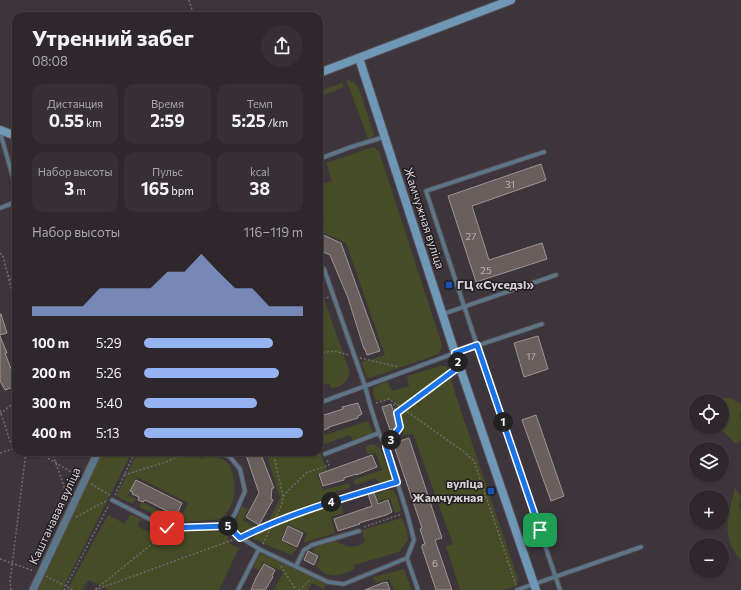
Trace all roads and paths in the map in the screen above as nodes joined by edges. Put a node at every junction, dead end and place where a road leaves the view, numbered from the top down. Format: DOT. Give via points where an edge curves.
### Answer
graph roads {
  1 [pos="189,0"];
  2 [pos="511,0"];
  3 [pos="193,12"];
  4 [pos="359,58"];
  5 [pos="323,72"];
  6 [pos="0,131"];
  7 [pos="12,135"];
  8 [pos="384,136"];
  9 [pos="544,152"];
  10 [pos="323,158"];
  11 [pos="12,174"];
  12 [pos="10,204"];
  13 [pos="0,208"];
  14 [pos="0,253"];
  15 [pos="323,268"];
  16 [pos="7,274"];
  17 [pos="556,275"];
  18 [pos="12,281"];
  19 [pos="12,293"];
  20 [pos="333,296"];
  21 [pos="323,299"];
  22 [pos="464,307"];
  23 [pos="443,314"];
  24 [pos="542,324"];
  25 [pos="477,345"];
  26 [pos="323,352"];
  27 [pos="455,353"];
  28 [pos="355,356"];
  29 [pos="460,366"];
  30 [pos="409,370"];
  31 [pos="365,386"];
  32 [pos="323,402"];
  33 [pos="393,402"];
  34 [pos="12,404"];
  35 [pos="370,405"];
  36 [pos="402,409"];
  37 [pos="0,412"];
  38 [pos="397,413"];
  39 [pos="379,433"];
  40 [pos="12,447"];
  41 [pos="386,447"];
  42 [pos="12,449"];
  43 [pos="0,453"];
  44 [pos="325,454"];
  45 [pos="26,456"];
  46 [pos="45,456"];
  47 [pos="53,456"];
  48 [pos="96,456"];
  49 [pos="133,456"];
  50 [pos="179,456"];
  51 [pos="230,456"];
  52 [pos="274,456"];
  53 [pos="56,463"];
  54 [pos="124,475"];
  55 [pos="85,481"];
  56 [pos="397,482"];
  57 [pos="283,496"];
  58 [pos="113,498"];
  59 [pos="340,499"];
  60 [pos="72,509"];
  61 [pos="407,513"];
  62 [pos="65,522"];
  63 [pos="273,523"];
  64 [pos="228,526"];
  65 [pos="167,528"];
  66 [pos="359,531"];
  67 [pos="240,538"];
  68 [pos="641,547"];
  69 [pos="259,548"];
  70 [pos="274,556"];
  71 [pos="407,558"];
  72 [pos="296,566"];
  73 [pos="315,575"];
  74 [pos="556,576"];
  75 [pos="535,587"];
  76 [pos="11,590"];
  77 [pos="33,590"];
  78 [pos="64,590"];
  79 [pos="95,590"];
  80 [pos="238,590"];
  81 [pos="296,590"];
  82 [pos="300,590"];
  83 [pos="418,590"];
  84 [pos="517,590"];
  85 [pos="560,590"];
  1 -- 3 [label="path"];
  2 -- 4 [label="main road"];
  4 -- 5 [label="main road"];
  4 -- 8 [label="main road, Жамчужная вуліца"];
  6 -- 7 [label="main road"];
  6 -- 11 [label="lane"];
  8 -- 10 [label="lane"];
  8 -- 23 [label="main road, Жамчужная вуліца"];
  9 -- 22 [label="lane" via="426,191"];
  12 -- 13 [label="lane"];
  14 -- 16 [label="path"];
  15 -- 20 [label="lane"];
  16 -- 18 [label="path"];
  16 -- 19 [label="path"];
  17 -- 22 [label="lane"];
  20 -- 21 [label="path"];
  20 -- 28 [label="lane"];
  22 -- 23 [label="lane"];
  22 -- 25 [label="lane"];
  23 -- 27 [label="main road, Жамчужная вуліца"];
  24 -- 25 [label="lane"];
  25 -- 27 [label="lane"];
  25 -- 74 [label="lane"];
  26 -- 28 [label="path" via="334,351"];
  27 -- 29 [label="main road, Жамчужная вуліца"];
  27 -- 30 [label="lane"];
  28 -- 30 [label="path"];
  28 -- 31 [label="lane"];
  29 -- 36 [label="path"];
  29 -- 75 [label="main road, Жамчужная вуліца"];
  30 -- 31 [label="lane"];
  31 -- 32 [label="lane"];
  31 -- 35 [label="lane"];
  33 -- 35 [label="path" via="389,400"];
  33 -- 36 [label="path"];
  33 -- 38 [label="path"];
  34 -- 37 [label="path"];
  35 -- 39 [label="lane"];
  36 -- 38 [label="path"];
  36 -- 84 [label="path" via="474,461"];
  37 -- 40 [label="path"];
  38 -- 41 [label="path" via="400,427"];
  39 -- 41 [label="lane"];
  39 -- 44 [label="lane"];
  41 -- 56 [label="lane"];
  42 -- 43 [label="path"];
  44 -- 57 [label="path" via="329,465 306,473"];
  45 -- 76 [label="path"];
  46 -- 53 [label="path"];
  47 -- 53 [label="path"];
  48 -- 55 [label="street, Каштанавая вуліца"];
  49 -- 54 [label="path"];
  50 -- 54 [label="path"];
  51 -- 64 [label="lane" via="240,469 245,491"];
  52 -- 57 [label="path"];
  53 -- 55 [label="path"];
  53 -- 60 [label="path"];
  54 -- 58 [label="path"];
  55 -- 58 [label="path"];
  55 -- 60 [label="street, Каштанавая вуліца"];
  56 -- 59 [label="lane"];
  56 -- 61 [label="lane"];
  57 -- 63 [label="path"];
  58 -- 62 [label="path"];
  58 -- 65 [label="lane"];
  58 -- 78 [label="path"];
  59 -- 63 [label="path"];
  60 -- 62 [label="street, Каштанавая вуліца"];
  61 -- 66 [label="path"];
  61 -- 71 [label="lane" via="414,540"];
  62 -- 77 [label="street, Каштанавая вуліца"];
  63 -- 67 [label="path"];
  63 -- 69 [label="path"];
  64 -- 65 [label="lane"];
  64 -- 67 [label="lane"];
  65 -- 79 [label="path" via="157,540"];
  66 -- 72 [label="lane" via="312,545 304,550"];
  67 -- 69 [label="lane"];
  67 -- 79 [label="path"];
  68 -- 74 [label="lane"];
  69 -- 70 [label="lane"];
  69 -- 80 [label="lane"];
  70 -- 72 [label="lane"];
  70 -- 81 [label="path"];
  71 -- 73 [label="lane" via="344,584 328,582"];
  71 -- 83 [label="lane"];
  72 -- 73 [label="lane"];
  73 -- 82 [label="path"];
  74 -- 75 [label="lane"];
  74 -- 85 [label="lane"];
  75 -- 84 [label="lane"];
}
